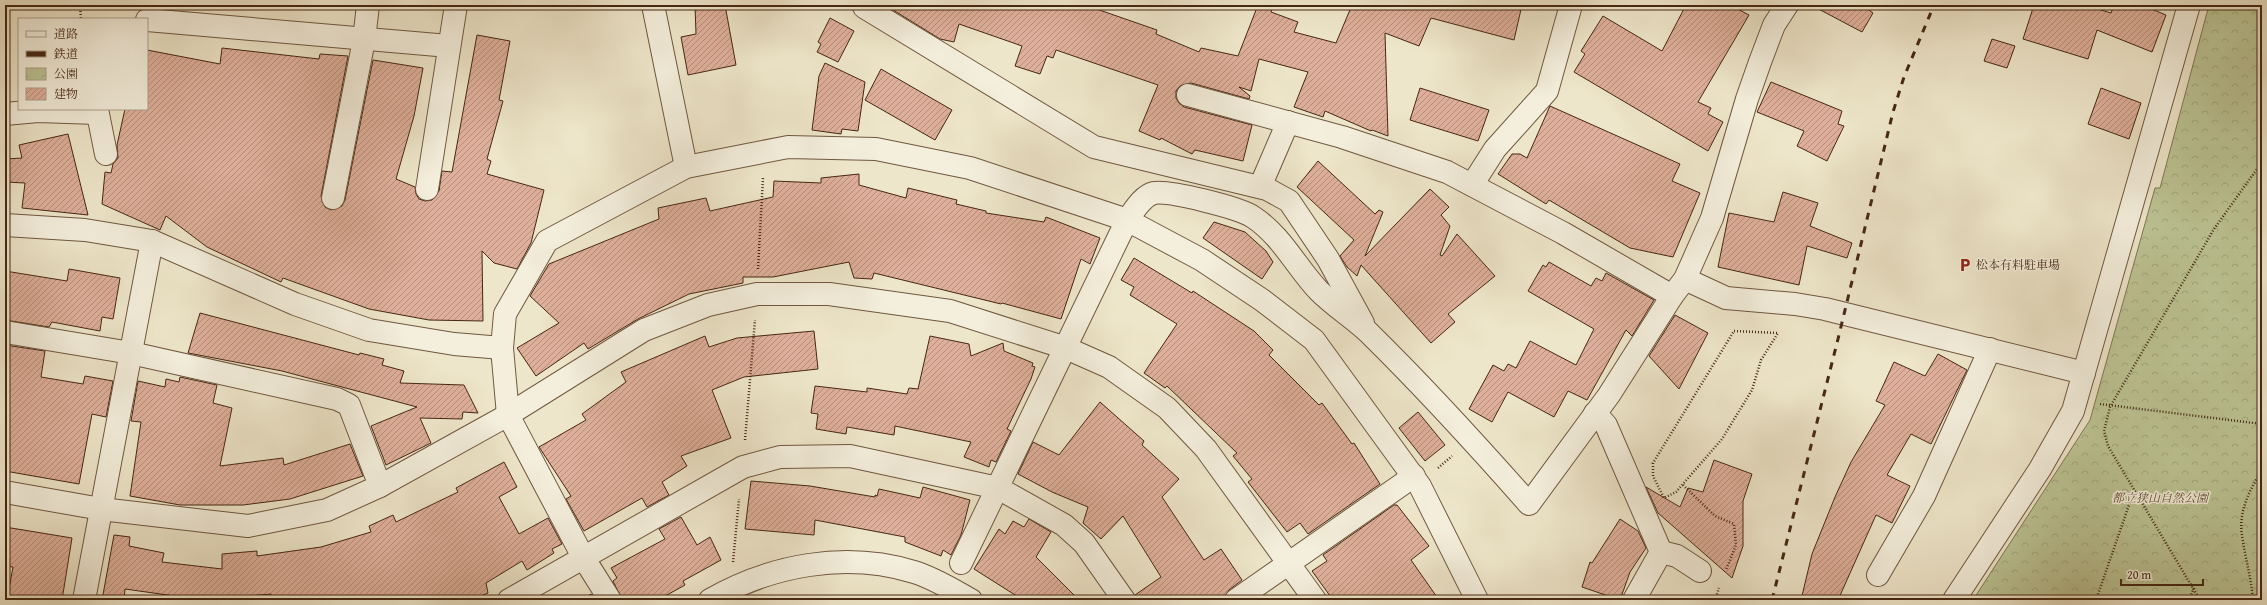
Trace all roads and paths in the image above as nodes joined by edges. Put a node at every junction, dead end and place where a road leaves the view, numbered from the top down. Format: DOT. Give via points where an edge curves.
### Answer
graph roads {
  1 [pos="80,5"];
  2 [pos="368,5"];
  3 [pos="456,5"];
  4 [pos="653,5"];
  5 [pos="865,5"];
  6 [pos="1571,5"];
  7 [pos="1787,5"];
  8 [pos="2189,5"];
  9 [pos="81,18"];
  10 [pos="148,20"];
  11 [pos="364,40"];
  12 [pos="449,46"];
  13 [pos="1188,95"];
  14 [pos="97,111"];
  15 [pos="5,114"];
  16 [pos="1288,122"];
  17 [pos="765,151"];
  18 [pos="106,154"];
  19 [pos="2262,162"];
  20 [pos="686,167"];
  21 [pos="1472,185"];
  22 [pos="1260,187"];
  23 [pos="427,189"];
  24 [pos="333,198"];
  25 [pos="1127,220"];
  26 [pos="5,225"];
  27 [pos="152,241"];
  28 [pos="1678,288"];
  29 [pos="757,294"];
  30 [pos="1367,331"];
  31 [pos="5,332"];
  32 [pos="502,348"];
  33 [pos="1066,348"];
  34 [pos="1990,350"];
  35 [pos="131,353"];
  36 [pos="2084,373"];
  37 [pos="2095,403"];
  38 [pos="2110,407"];
  39 [pos="1595,412"];
  40 [pos="508,414"];
  41 [pos="2262,424"];
  42 [pos="1456,452"];
  43 [pos="743,467"];
  44 [pos="2262,471"];
  45 [pos="1423,474"];
  46 [pos="1683,485"];
  47 [pos="380,486"];
  48 [pos="998,488"];
  49 [pos="5,492"];
  50 [pos="2137,494"];
  51 [pos="101,509"];
  52 [pos="1736,545"];
  53 [pos="1661,552"];
  54 [pos="582,557"];
  55 [pos="961,563"];
  56 [pos="1290,564"];
  57 [pos="1700,571"];
  58 [pos="1878,574"];
  59 [pos="730,588"];
  60 [pos="2194,588"];
  61 [pos="1716,595"];
  62 [pos="84,600"];
  63 [pos="509,600"];
  64 [pos="610,600"];
  65 [pos="710,600"];
  66 [pos="971,600"];
  67 [pos="1124,600"];
  68 [pos="1236,600"];
  69 [pos="1315,600"];
  70 [pos="1477,600"];
  71 [pos="1634,600"];
  72 [pos="1715,600"];
  73 [pos="1954,600"];
  74 [pos="2096,600"];
  75 [pos="2189,600"];
  76 [pos="2200,600"];
  77 [pos="2253,600"];
  1 -- 9 [label="path"];
  2 -- 11 [label="street"];
  3 -- 12 [label="street"];
  4 -- 20 [label="street"];
  5 -- 22 [label="street" via="864,7 871,12 1094,147"];
  6 -- 21 [label="street" via="1547,91 1494,149"];
  7 -- 28 [label="street" via="1774,25 1746,98 1712,218"];
  8 -- 36 [label="street"];
  10 -- 11 [label="street"];
  11 -- 12 [label="street"];
  11 -- 24 [label="street"];
  12 -- 23 [label="street"];
  13 -- 16 [label="street"];
  14 -- 15 [label="street"];
  14 -- 18 [label="street"];
  16 -- 21 [label="street" via="1447,172"];
  16 -- 22 [label="street"];
  17 -- 20 [label="street"];
  17 -- 25 [label="street" via="788,147 876,149 970,168"];
  17 -- 29 [label="path"];
  19 -- 38 [label="path" via="2214,229"];
  20 -- 32 [label="street" via="547,241 505,314"];
  21 -- 28 [label="street" via="1563,233"];
  22 -- 30 [label="street" via="1289,201 1339,277"];
  25 -- 30 [label="street" via="1143,199 1155,193 1196,198 1234,208 1253,217 1267,228 1319,292"];
  25 -- 33 [label="street"];
  25 -- 45 [label="street" via="1202,260 1262,300 1314,340"];
  26 -- 27 [label="street" via="85,230"];
  27 -- 32 [label="street" via="295,304 369,330 454,344"];
  27 -- 35 [label="street"];
  28 -- 34 [label="street" via="1726,298 1825,309"];
  28 -- 39 [label="street" via="1609,395"];
  29 -- 33 [label="street" via="830,294 950,311"];
  29 -- 40 [label="street" via="708,305 644,330"];
  29 -- 43 [label="path"];
  30 -- 39 [label="street" via="1472,438 1529,504"];
  31 -- 35 [label="street"];
  32 -- 40 [label="street"];
  33 -- 48 [label="street"];
  33 -- 56 [label="street" via="1109,367 1167,408 1206,449"];
  34 -- 36 [label="street"];
  34 -- 58 [label="street" via="1924,496"];
  35 -- 47 [label="street" via="337,399 349,405"];
  35 -- 51 [label="street"];
  36 -- 73 [label="street" via="2073,411 2040,469"];
  37 -- 38 [label="path"];
  38 -- 41 [label="path"];
  38 -- 50 [label="path" via="2104,431 2108,446"];
  39 -- 53 [label="street" via="1606,425"];
  40 -- 47 [label="street"];
  40 -- 54 [label="street"];
  42 -- 45 [label="path"];
  43 -- 48 [label="street" via="780,457 850,456"];
  43 -- 54 [label="street"];
  43 -- 59 [label="path"];
  44 -- 77 [label="path" via="2244,505 2241,534 2252,580"];
  45 -- 56 [label="street"];
  45 -- 70 [label="street" via="1437,517"];
  46 -- 46 [label="path" via="1726,433 1752,390 1761,360 1778,333 1734,331 1652,463 1653,476 1664,498"];
  46 -- 52 [label="path" via="1715,516 1734,524"];
  47 -- 51 [label="street" via="327,510 248,526"];
  48 -- 55 [label="street"];
  48 -- 67 [label="street" via="1069,530 1084,543"];
  49 -- 51 [label="street"];
  50 -- 60 [label="path"];
  50 -- 74 [label="path" via="2130,502"];
  51 -- 62 [label="street"];
  53 -- 57 [label="street" via="1677,556"];
  53 -- 71 [label="street"];
  54 -- 63 [label="street"];
  54 -- 64 [label="street"];
  56 -- 68 [label="street"];
  56 -- 69 [label="street"];
  59 -- 65 [label="street"];
  59 -- 66 [label="street" via="797,566 853,562 915,572"];
  60 -- 75 [label="path"];
  60 -- 76 [label="path"];
  61 -- 72 [label="path"];
}
